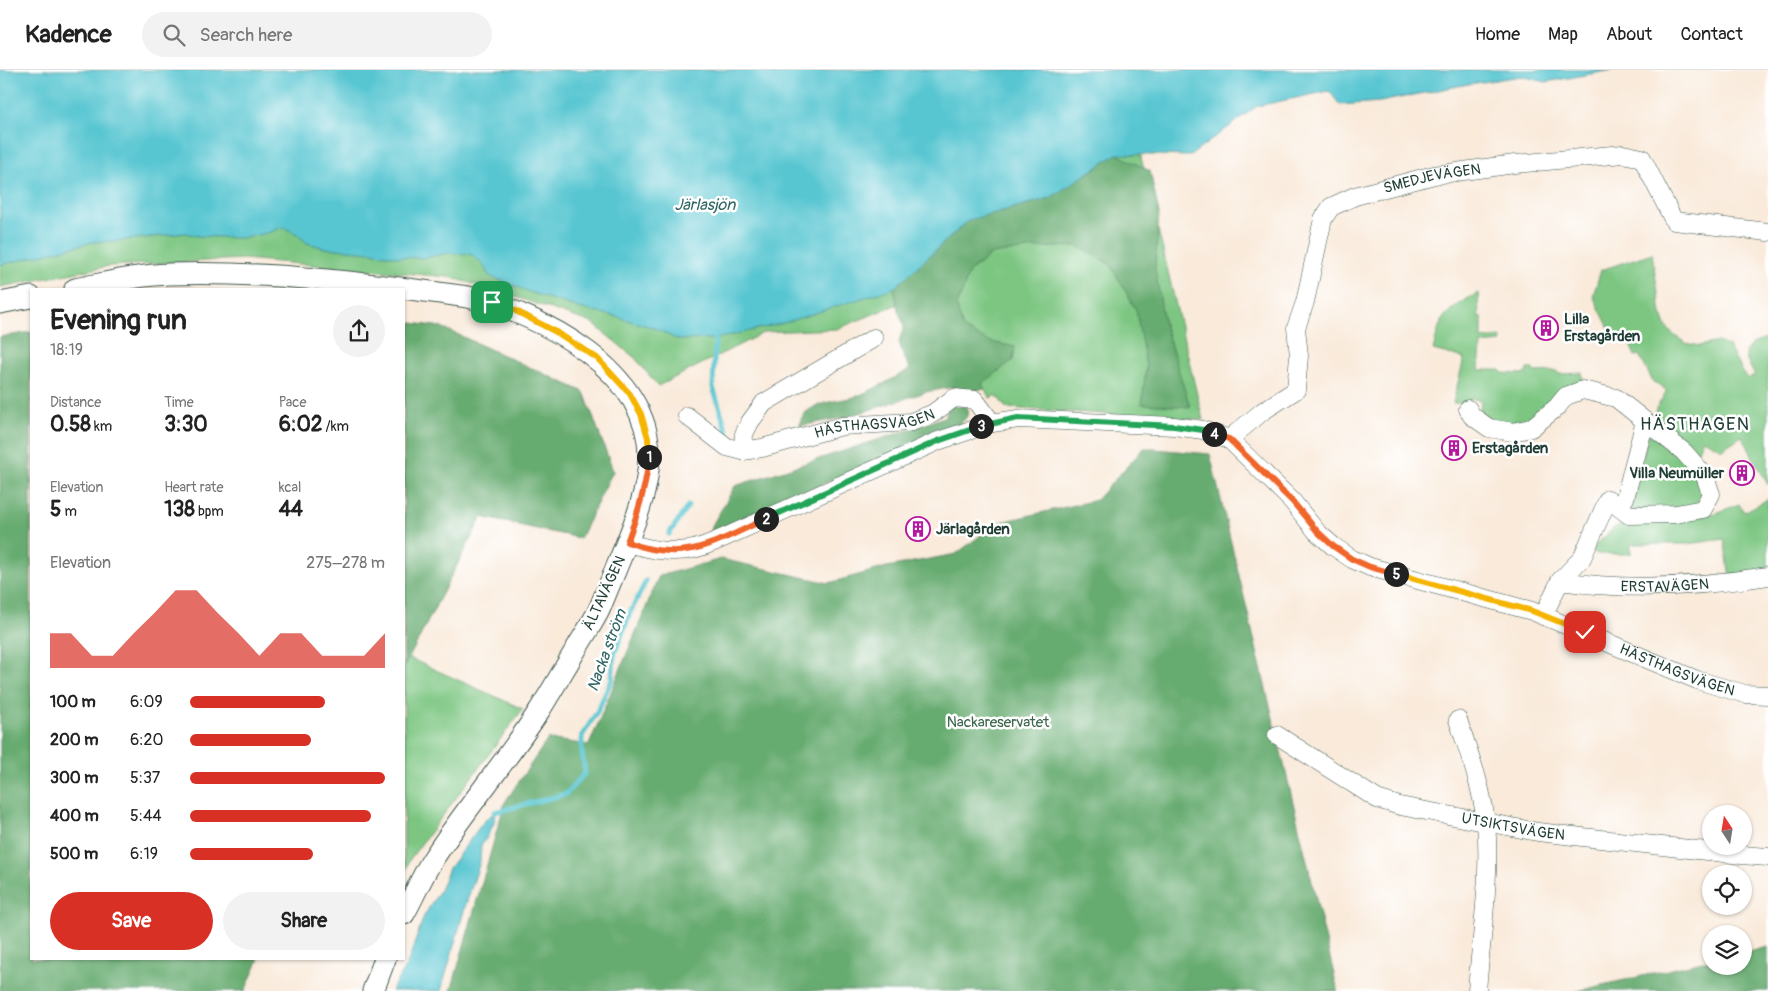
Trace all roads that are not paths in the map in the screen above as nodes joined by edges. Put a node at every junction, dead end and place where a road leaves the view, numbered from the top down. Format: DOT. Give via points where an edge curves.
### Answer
graph roads {
  1 [pos="1768,232"];
  2 [pos="80,288"];
  3 [pos="395,288"];
  4 [pos="405,289"];
  5 [pos="30,297"];
  6 [pos="0,303"];
  7 [pos="874,338"];
  8 [pos="1468,408"];
  9 [pos="687,416"];
  10 [pos="1644,421"];
  11 [pos="992,423"];
  12 [pos="1229,439"];
  13 [pos="743,451"];
  14 [pos="1613,503"];
  15 [pos="627,542"];
  16 [pos="1768,576"];
  17 [pos="1560,581"];
  18 [pos="1543,616"];
  19 [pos="1768,694"];
  20 [pos="1458,720"];
  21 [pos="1277,735"];
  22 [pos="1486,822"];
  23 [pos="1768,857"];
  24 [pos="405,912"];
  25 [pos="385,960"];
  26 [pos="373,991"];
  27 [pos="1477,991"];
  1 -- 12 [label="street, SMEDJEVÄGEN" via="1674,221 1642,158 1623,154 1434,175 1355,196 1331,207 1323,219 1296,328 1300,356 1296,390 1263,411"];
  2 -- 3 [label="main road, ÄLTAVÄGEN" via="168,274 298,276"];
  4 -- 15 [label="main road, ÄLTAVÄGEN" via="468,297 514,310 597,358 630,394 641,414 649,457 639,511"];
  5 -- 6 [label="main road"];
  7 -- 13 [label="street" via="764,403 744,434"];
  8 -- 10 [label="street" via="1472,416 1489,428 1512,432 1531,428 1566,396 1583,390 1616,398"];
  9 -- 13 [label="street" via="727,447"];
  10 -- 14 [label="street" via="1625,498"];
  10 -- 14 [label="street" via="1684,452 1705,476 1711,494 1704,509 1676,514 1629,515"];
  11 -- 12 [label="street, HÄSTHAGSVÄGEN" via="1018,418 1174,426 1203,430"];
  11 -- 13 [label="street, HÄSTHAGSVÄGEN" via="975,400 954,398 932,414 911,422 842,426"];
  11 -- 15 [label="street, HÄSTHAGSVÄGEN" via="938,441 694,549 671,552"];
  12 -- 18 [label="street, HÄSTHAGSVÄGEN" via="1292,501 1318,532 1352,559 1370,567"];
  14 -- 17 [label="street" via="1582,558"];
  15 -- 24 [label="main road, ÄLTAVÄGEN" via="598,612 538,712 433,859"];
  16 -- 17 [label="street, ERSTAVÄGEN" via="1680,586 1592,585"];
  17 -- 18 [label="street"];
  18 -- 19 [label="street, HÄSTHAGSVÄGEN" via="1697,680 1745,694"];
  20 -- 22 [label="street" via="1478,781"];
  21 -- 22 [label="street, UTSIKTSVÄGEN" via="1377,799"];
  22 -- 23 [label="street, UTSIKTSVÄGEN" via="1538,832"];
  22 -- 27 [label="street" via="1487,858"];
  25 -- 26 [label="main road"];
}
